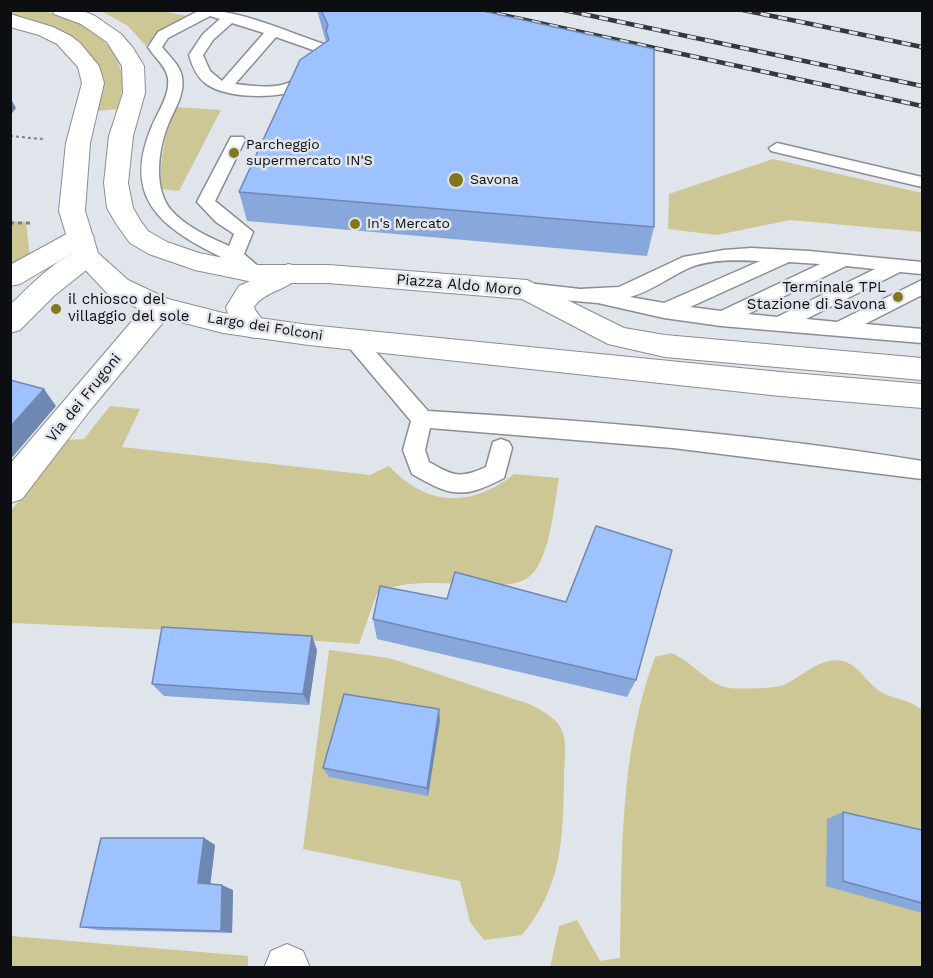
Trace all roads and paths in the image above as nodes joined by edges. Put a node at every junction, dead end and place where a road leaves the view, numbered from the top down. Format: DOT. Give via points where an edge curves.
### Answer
graph roads {
  1 [pos="62,10"];
  2 [pos="208,11"];
  3 [pos="229,18"];
  4 [pos="10,20"];
  5 [pos="274,31"];
  6 [pos="224,87"];
  7 [pos="237,140"];
  8 [pos="777,148"];
  9 [pos="922,182"];
  10 [pos="83,247"];
  11 [pos="234,256"];
  12 [pos="786,256"];
  13 [pos="841,261"];
  14 [pos="898,266"];
  15 [pos="922,268"];
  16 [pos="288,273"];
  17 [pos="258,274"];
  18 [pos="10,277"];
  19 [pos="922,287"];
  20 [pos="527,290"];
  21 [pos="595,297"];
  22 [pos="160,307"];
  23 [pos="662,311"];
  24 [pos="721,318"];
  25 [pos="922,322"];
  26 [pos="10,323"];
  27 [pos="780,324"];
  28 [pos="839,328"];
  29 [pos="255,329"];
  30 [pos="900,334"];
  31 [pos="922,336"];
  32 [pos="354,340"];
  33 [pos="922,369"];
  34 [pos="922,396"];
  35 [pos="422,418"];
  36 [pos="501,448"];
  37 [pos="922,470"];
  38 [pos="10,489"];
  1 -- 17 [label="street" via="88,20 114,38 133,66 135,93 121,136 116,183 120,208 139,237 195,261"];
  2 -- 3 [label="lane"];
  2 -- 11 [label="lane" via="163,35 155,47 176,78 150,167 154,196 165,214 188,234"];
  3 -- 5 [label="lane"];
  3 -- 6 [label="lane" via="208,37 196,56 201,71"];
  4 -- 10 [label="street, Largo dei Folconi" via="64,40 88,66 93,83 78,142 72,210"];
  5 -- 6 [label="lane"];
  5 -- 6 [label="lane" via="319,47 323,55 318,70 297,86 280,91"];
  7 -- 11 [label="lane" via="206,202 244,232"];
  8 -- 9 [label="lane"];
  10 -- 18 [label="street"];
  10 -- 22 [label="street, Largo dei Folconi" via="118,287"];
  10 -- 26 [label="street"];
  11 -- 17 [label="lane"];
  12 -- 13 [label="lane"];
  12 -- 21 [label="lane" via="695,259 632,290"];
  12 -- 23 [label="lane"];
  13 -- 14 [label="lane"];
  13 -- 24 [label="lane"];
  14 -- 15 [label="lane"];
  14 -- 27 [label="lane"];
  16 -- 17 [label="street"];
  16 -- 20 [label="street, Piazza Aldo Moro"];
  16 -- 29 [label="street, Piazza Aldo Moro" via="249,293 240,308 243,318"];
  19 -- 28 [label="lane"];
  20 -- 21 [label="lane"];
  20 -- 33 [label="street, Piazza Aldo Moro" via="618,337 665,346"];
  21 -- 23 [label="lane"];
  22 -- 29 [label="street, Largo dei Folconi"];
  22 -- 38 [label="street, Via dei Frugoni"];
  23 -- 24 [label="lane"];
  24 -- 27 [label="lane"];
  25 -- 30 [label="lane"];
  27 -- 28 [label="lane"];
  28 -- 30 [label="lane"];
  29 -- 32 [label="street, Largo dei Folconi"];
  30 -- 31 [label="lane"];
  32 -- 34 [label="street"];
  32 -- 35 [label="lane"];
  35 -- 36 [label="lane" via="414,450 420,468 449,485 471,485 496,472"];
  35 -- 37 [label="lane" via="616,434"];
}
